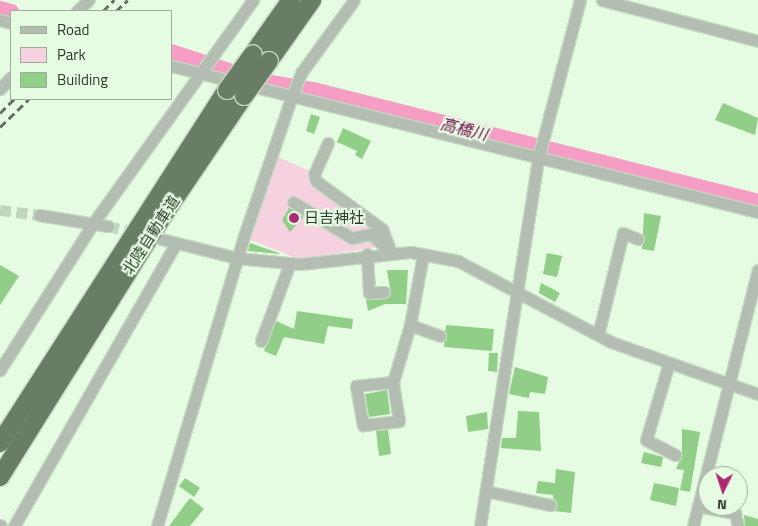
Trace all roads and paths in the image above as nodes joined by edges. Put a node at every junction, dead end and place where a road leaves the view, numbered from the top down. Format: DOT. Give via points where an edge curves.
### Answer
graph roads {
  1 [pos="89,0"];
  2 [pos="253,0"];
  3 [pos="291,0"];
  4 [pos="312,0"];
  5 [pos="354,0"];
  6 [pos="580,0"];
  7 [pos="602,0"];
  8 [pos="78,10"];
  9 [pos="758,41"];
  10 [pos="172,66"];
  11 [pos="200,74"];
  12 [pos="10,78"];
  13 [pos="0,89"];
  14 [pos="293,94"];
  15 [pos="328,143"];
  16 [pos="538,156"];
  17 [pos="153,200"];
  18 [pos="293,202"];
  19 [pos="758,212"];
  20 [pos="39,215"];
  21 [pos="94,222"];
  22 [pos="108,226"];
  23 [pos="638,238"];
  24 [pos="162,239"];
  25 [pos="176,243"];
  26 [pos="391,253"];
  27 [pos="366,254"];
  28 [pos="423,255"];
  29 [pos="237,258"];
  30 [pos="290,263"];
  31 [pos="758,270"];
  32 [pos="384,292"];
  33 [pos="516,294"];
  34 [pos="410,325"];
  35 [pos="598,335"];
  36 [pos="440,336"];
  37 [pos="86,338"];
  38 [pos="261,341"];
  39 [pos="669,363"];
  40 [pos="0,370"];
  41 [pos="393,382"];
  42 [pos="730,384"];
  43 [pos="758,394"];
  44 [pos="0,418"];
  45 [pos="0,443"];
  46 [pos="675,455"];
  47 [pos="708,466"];
  48 [pos="0,477"];
  49 [pos="486,490"];
  50 [pos="0,493"];
  51 [pos="550,505"];
  52 [pos="698,506"];
  53 [pos="14,526"];
  54 [pos="157,526"];
  55 [pos="480,526"];
  56 [pos="693,526"];
  1 -- 8 [label="street"];
  2 -- 11 [label="street"];
  3 -- 17 [label="highway, 北陸自動車道, bridge"];
  4 -- 37 [label="highway, 北陸自動車道, bridge" via="244,96"];
  5 -- 14 [label="street" via="301,73"];
  6 -- 16 [label="street"];
  7 -- 9 [label="street"];
  10 -- 11 [label="street"];
  11 -- 14 [label="street"];
  11 -- 21 [label="street"];
  12 -- 13 [label="street"];
  14 -- 16 [label="street"];
  14 -- 29 [label="street"];
  15 -- 26 [label="street" via="314,174 316,181 382,228"];
  16 -- 19 [label="street"];
  16 -- 33 [label="street"];
  17 -- 44 [label="highway"];
  17 -- 45 [label="highway, 北陸自動車道"];
  18 -- 26 [label="street" via="352,238 371,234"];
  20 -- 21 [label="street"];
  21 -- 22 [label="street"];
  21 -- 40 [label="street"];
  23 -- 35 [label="street" via="623,233"];
  24 -- 25 [label="street"];
  25 -- 29 [label="street"];
  25 -- 53 [label="street"];
  26 -- 27 [label="street"];
  26 -- 28 [label="street"];
  27 -- 30 [label="street"];
  27 -- 32 [label="street" via="370,293"];
  28 -- 33 [label="street" via="458,262"];
  28 -- 34 [label="street"];
  29 -- 30 [label="street"];
  29 -- 54 [label="street"];
  30 -- 38 [label="street"];
  31 -- 42 [label="street"];
  33 -- 35 [label="street"];
  33 -- 49 [label="street"];
  34 -- 36 [label="street"];
  34 -- 41 [label="street"];
  35 -- 39 [label="street"];
  37 -- 48 [label="highway, 北陸自動車道"];
  37 -- 50 [label="highway"];
  39 -- 42 [label="street"];
  39 -- 46 [label="street" via="646,440"];
  41 -- 41 [label="street" via="399,421 363,424 356,386"];
  42 -- 43 [label="street"];
  42 -- 47 [label="street"];
  49 -- 51 [label="street"];
  49 -- 55 [label="street"];
  52 -- 56 [label="street"];
}
